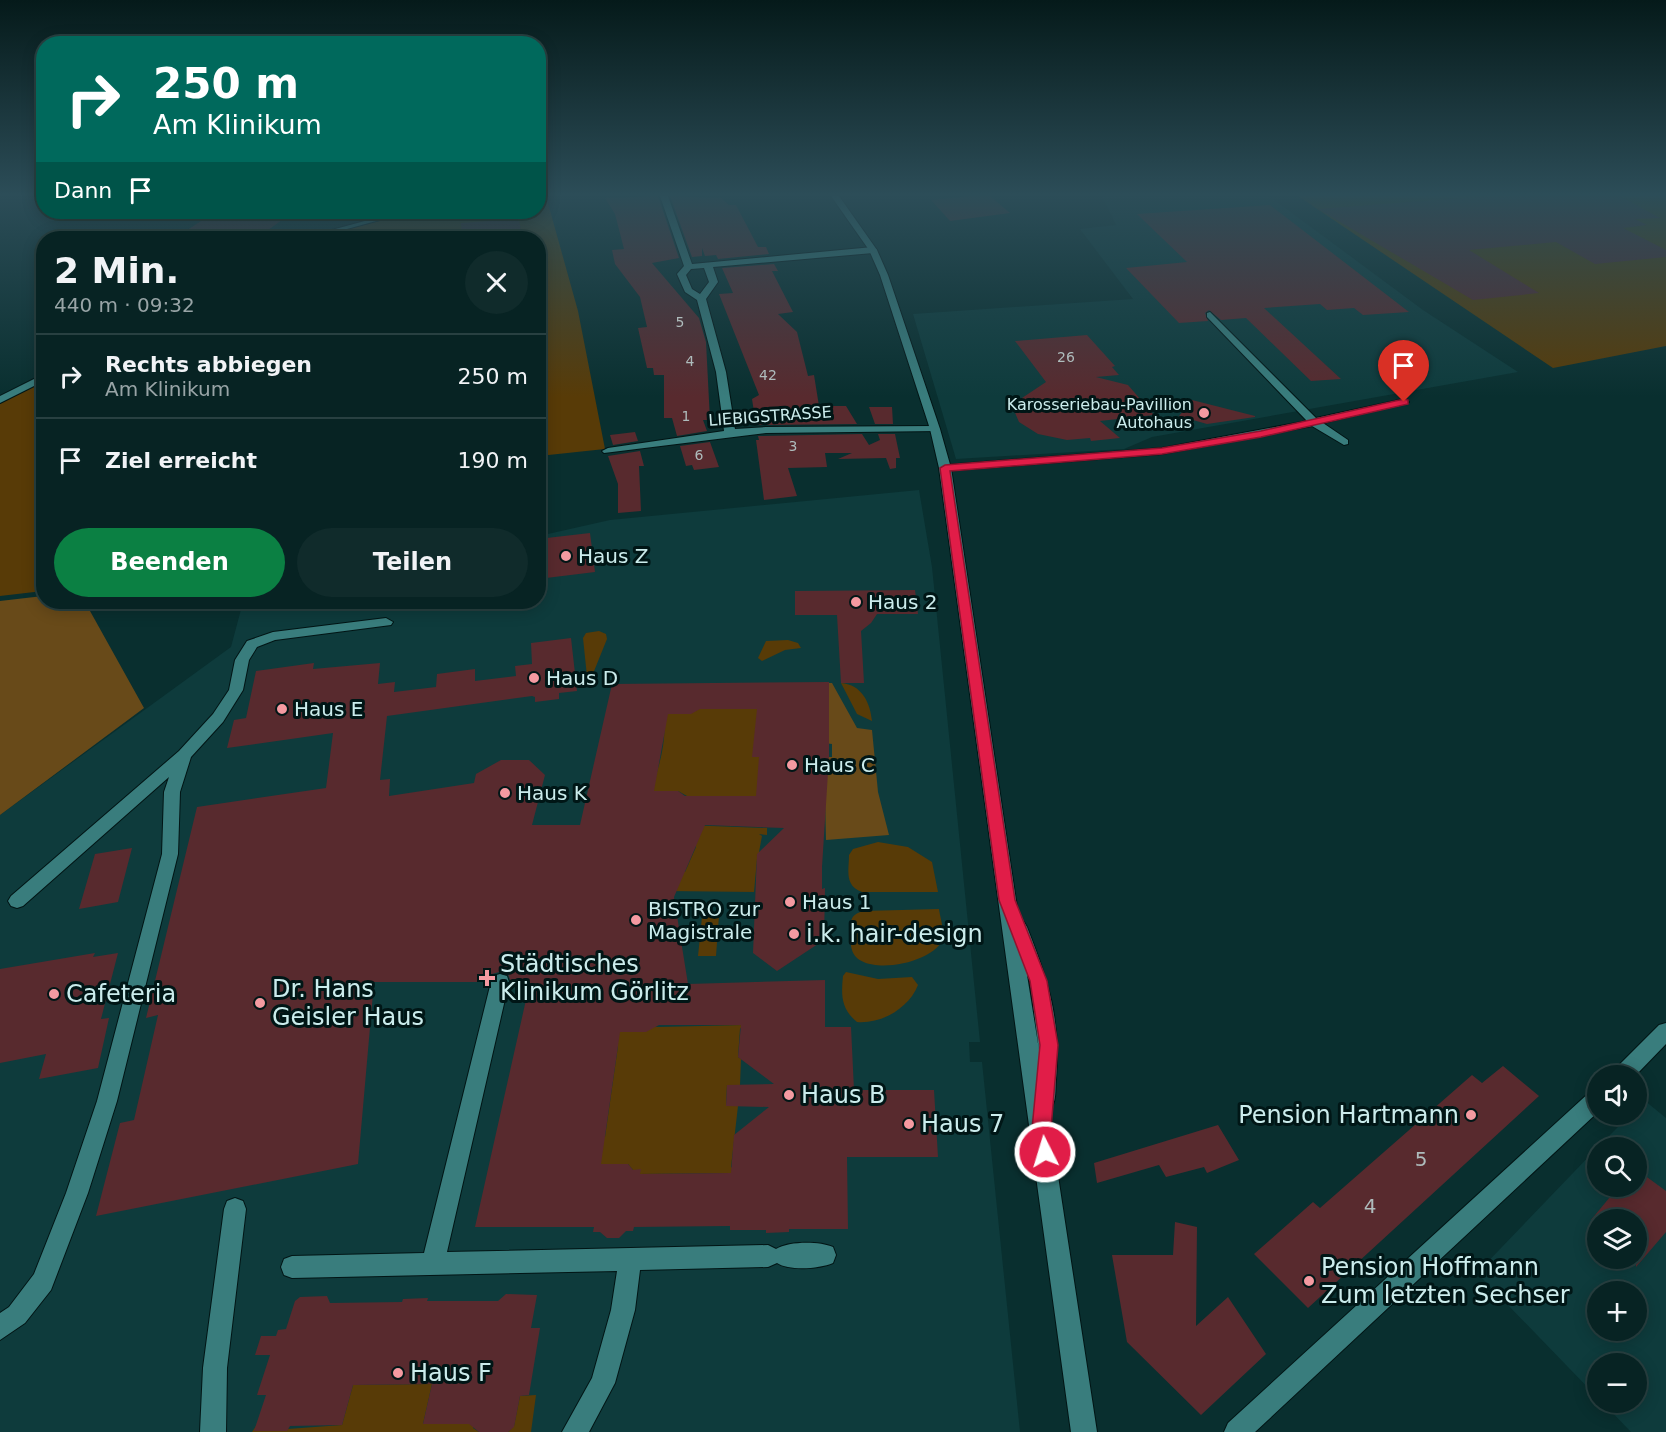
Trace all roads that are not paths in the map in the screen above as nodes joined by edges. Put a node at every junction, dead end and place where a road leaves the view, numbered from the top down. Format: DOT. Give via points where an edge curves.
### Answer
graph roads {
  1 [pos="688,263"];
  2 [pos="741,263"];
  3 [pos="879,263"];
  4 [pos="708,266"];
  5 [pos="689,267"];
  6 [pos="701,299"];
  7 [pos="1210,315"];
  8 [pos="36,381"];
  9 [pos="0,400"];
  10 [pos="1404,402"];
  11 [pos="1314,422"];
  12 [pos="935,429"];
  13 [pos="730,433"];
  14 [pos="1344,442"];
  15 [pos="608,451"];
  16 [pos="945,468"];
  17 [pos="386,622"];
  18 [pos="184,755"];
  19 [pos="17,901"];
  20 [pos="500,982"];
  21 [pos="1666,1031"];
  22 [pos="1632,1065"];
  23 [pos="1587,1108"];
  24 [pos="235,1209"];
  25 [pos="825,1255"];
  26 [pos="630,1258"];
  27 [pos="433,1263"];
  28 [pos="292,1267"];
  29 [pos="0,1328"];
  30 [pos="213,1432"];
  31 [pos="575,1432"];
  32 [pos="1084,1432"];
  33 [pos="1237,1432"];
  1 -- 5 [label="street"];
  2 -- 4 [label="street"];
  3 -- 12 [label="street"];
  4 -- 5 [label="street"];
  4 -- 6 [label="street" via="714,282"];
  5 -- 6 [label="street" via="681,274 688,290"];
  6 -- 13 [label="street" via="722,372"];
  7 -- 11 [label="street"];
  8 -- 9 [label="street"];
  10 -- 11 [label="street"];
  11 -- 14 [label="street"];
  11 -- 16 [label="street" via="1162,451"];
  12 -- 13 [label="street, LIEBIGSTRASSE"];
  12 -- 16 [label="street"];
  13 -- 15 [label="street, LIEBIGSTRASSE"];
  16 -- 32 [label="street"];
  17 -- 18 [label="street" via="273,636 252,644 246,651 229,704"];
  18 -- 19 [label="street"];
  18 -- 29 [label="street" via="172,792 170,854 100,1121 43,1282 17,1315"];
  20 -- 27 [label="street"];
  21 -- 22 [label="street"];
  23 -- 33 [label="street"];
  24 -- 30 [label="street" via="215,1368"];
  25 -- 26 [label="street"];
  26 -- 27 [label="street"];
  26 -- 31 [label="street" via="623,1310 603,1383"];
  27 -- 28 [label="street"];
}
